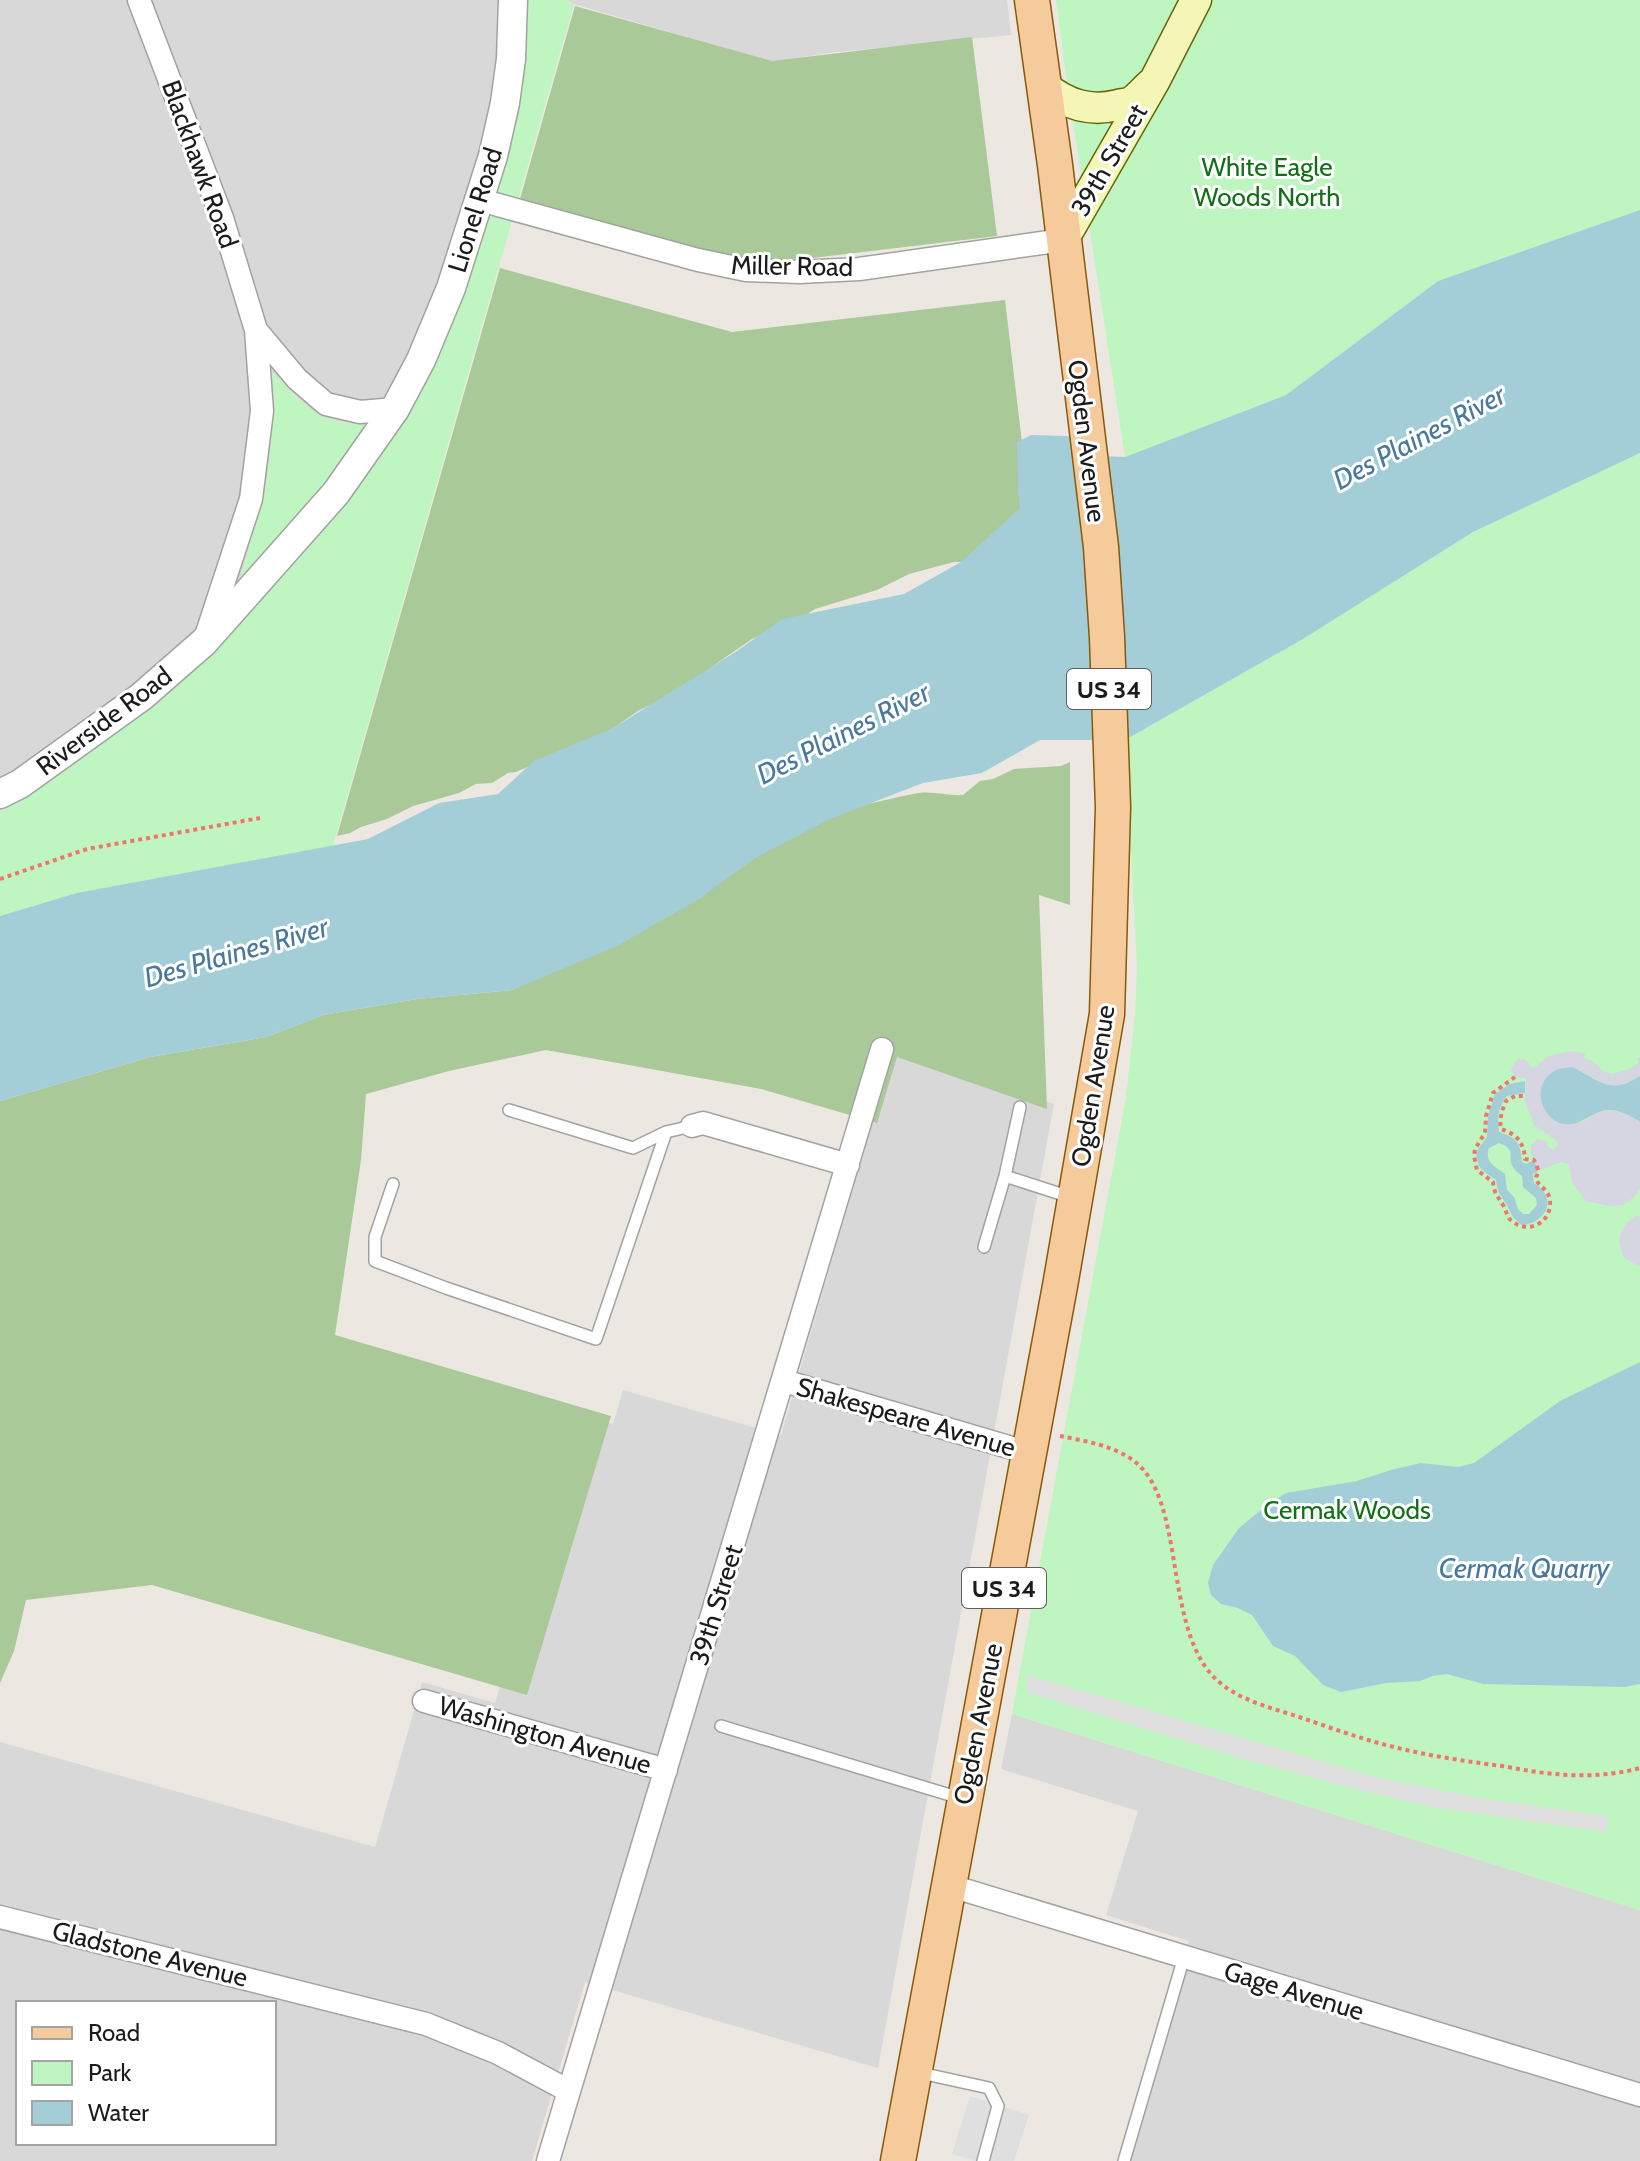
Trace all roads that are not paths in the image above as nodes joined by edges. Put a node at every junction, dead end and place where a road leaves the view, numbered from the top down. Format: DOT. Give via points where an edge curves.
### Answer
graph roads {
  1 [pos="139,0"];
  2 [pos="513,0"];
  3 [pos="1032,0"];
  4 [pos="1196,0"];
  5 [pos="1155,80"];
  6 [pos="1045,87"];
  7 [pos="480,200"];
  8 [pos="1063,240"];
  9 [pos="256,330"];
  10 [pos="395,409"];
  11 [pos="204,642"];
  12 [pos="0,794"];
  13 [pos="882,1049"];
  14 [pos="1020,1107"];
  15 [pos="509,1110"];
  16 [pos="692,1126"];
  17 [pos="666,1132"];
  18 [pos="848,1165"];
  19 [pos="1005,1176"];
  20 [pos="393,1184"];
  21 [pos="1075,1198"];
  22 [pos="984,1247"];
  23 [pos="784,1381"];
  24 [pos="1039,1443"];
  25 [pos="424,1701"];
  26 [pos="721,1726"];
  27 [pos="666,1770"];
  28 [pos="964,1800"];
  29 [pos="948,1885"];
  30 [pos="0,1917"];
  31 [pos="1184,1957"];
  32 [pos="914,2072"];
  33 [pos="569,2091"];
  34 [pos="1640,2095"];
  35 [pos="548,2161"];
  36 [pos="898,2161"];
  37 [pos="983,2161"];
  38 [pos="1124,2161"];
  1 -- 9 [label="street, Blackhawk Road" via="222,218"];
  2 -- 7 [label="street, Lionel Road" via="505,103"];
  3 -- 6 [label="main road, Ogden Avenue / US 34"];
  4 -- 5 [label="main road, 39th Street"];
  5 -- 6 [label="main road, 39th Street" via="1131,102 1108,107 1071,104"];
  5 -- 8 [label="main road, 39th Street"];
  6 -- 8 [label="main road, Ogden Avenue / US 34"];
  7 -- 8 [label="street, Miller Road" via="746,270 859,269"];
  7 -- 10 [label="street, Lionel Road" via="451,288"];
  8 -- 21 [label="main road, Ogden Avenue / US 34" via="1101,547 1113,807 1107,1014"];
  9 -- 10 [label="street, Blackhawk Road" via="326,404 360,412"];
  9 -- 11 [label="street, Blackhawk Road" via="262,411 251,499"];
  10 -- 11 [label="street, Lionel Road" via="336,493"];
  11 -- 12 [label="street, Riverside Road" via="141,697"];
  13 -- 18 [label="street, 39th Street"];
  14 -- 19 [label="lane"];
  15 -- 17 [label="lane" via="633,1148"];
  16 -- 17 [label="lane"];
  16 -- 18 [label="street" via="703,1123"];
  17 -- 20 [label="lane" via="596,1339 375,1261 375,1237"];
  18 -- 23 [label="street, 39th Street"];
  19 -- 21 [label="lane"];
  19 -- 22 [label="lane"];
  21 -- 24 [label="main road, Ogden Avenue / US 34"];
  23 -- 24 [label="street, Shakespeare Avenue"];
  23 -- 27 [label="street, 39th Street"];
  24 -- 28 [label="main road, Ogden Avenue / US 34"];
  25 -- 27 [label="street, Washington Avenue"];
  26 -- 28 [label="lane"];
  27 -- 33 [label="street, 39th Street"];
  28 -- 29 [label="main road, Ogden Avenue / US 34"];
  29 -- 31 [label="street, Gage Avenue"];
  29 -- 32 [label="main road, Ogden Avenue / US 34"];
  30 -- 33 [label="street, Gladstone Avenue" via="426,2024 498,2053"];
  31 -- 34 [label="street, Gage Avenue"];
  31 -- 38 [label="lane"];
  32 -- 36 [label="main road, Ogden Avenue / US 34"];
  32 -- 37 [label="lane" via="989,2088 998,2106"];
  33 -- 35 [label="street, 39th Street"];
}
